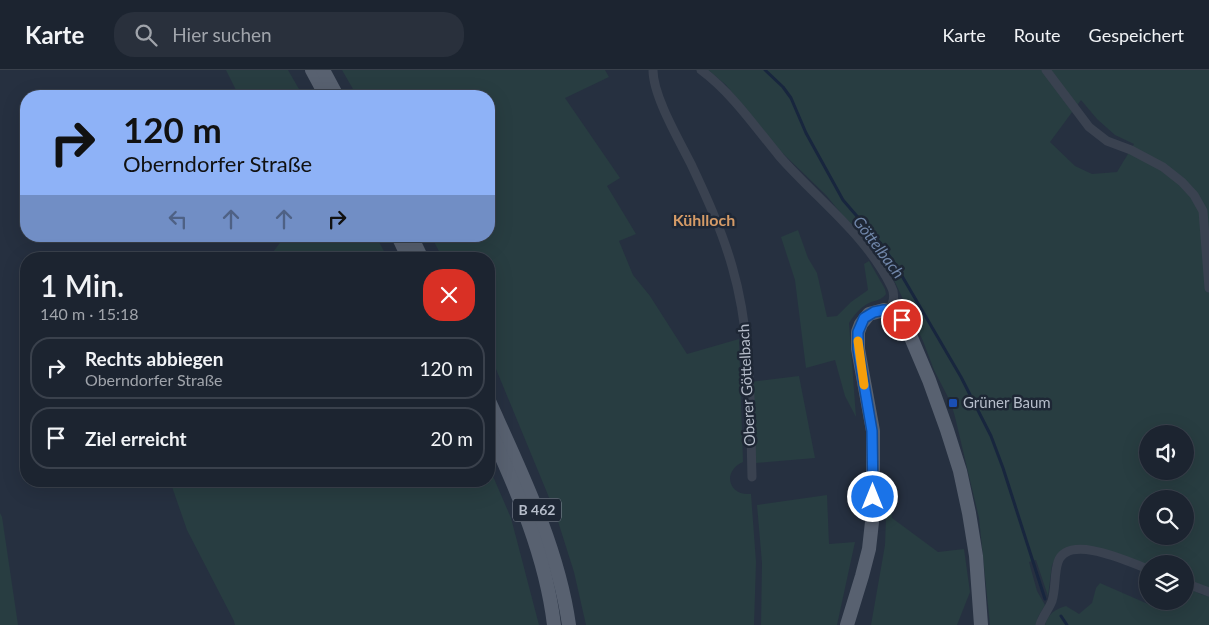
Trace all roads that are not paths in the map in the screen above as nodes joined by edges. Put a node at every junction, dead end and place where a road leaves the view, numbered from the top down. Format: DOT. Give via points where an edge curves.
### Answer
graph roads {
  1 [pos="312,70"];
  2 [pos="324,70"];
  3 [pos="653,70"];
  4 [pos="701,70"];
  5 [pos="1046,70"];
  6 [pos="323,90"];
  7 [pos="334,90"];
  8 [pos="1209,288"];
  9 [pos="889,311"];
  10 [pos="495,415"];
  11 [pos="495,443"];
  12 [pos="752,477"];
  13 [pos="1139,566"];
  14 [pos="862,576"];
  15 [pos="1194,586"];
  16 [pos="1209,592"];
  17 [pos="554,625"];
  18 [pos="569,625"];
  19 [pos="847,625"];
  20 [pos="857,625"];
  21 [pos="981,625"];
  22 [pos="1040,625"];
  1 -- 6 [label="main road"];
  2 -- 7 [label="main road"];
  3 -- 12 [label="street, Oberer Göttelbach" via="654,82 670,123 715,214 733,268 746,328"];
  4 -- 9 [label="street" via="728,94 781,158 866,250 892,288 894,296"];
  5 -- 8 [label="street" via="1089,127 1107,141 1163,167 1194,195 1203,211"];
  9 -- 14 [label="main road" via="869,314 858,332 872,431 873,513"];
  9 -- 21 [label="main road" via="897,315 907,328 939,406 960,471 976,556"];
  10 -- 18 [label="main road, B 462" via="537,512 556,567"];
  11 -- 17 [label="main road, B 462" via="526,516 545,575"];
  13 -- 22 [label="street" via="1091,550 1072,550 1059,560 1052,600"];
  14 -- 19 [label="main road"];
  14 -- 20 [label="main road"];
  15 -- 16 [label="street"];
}
